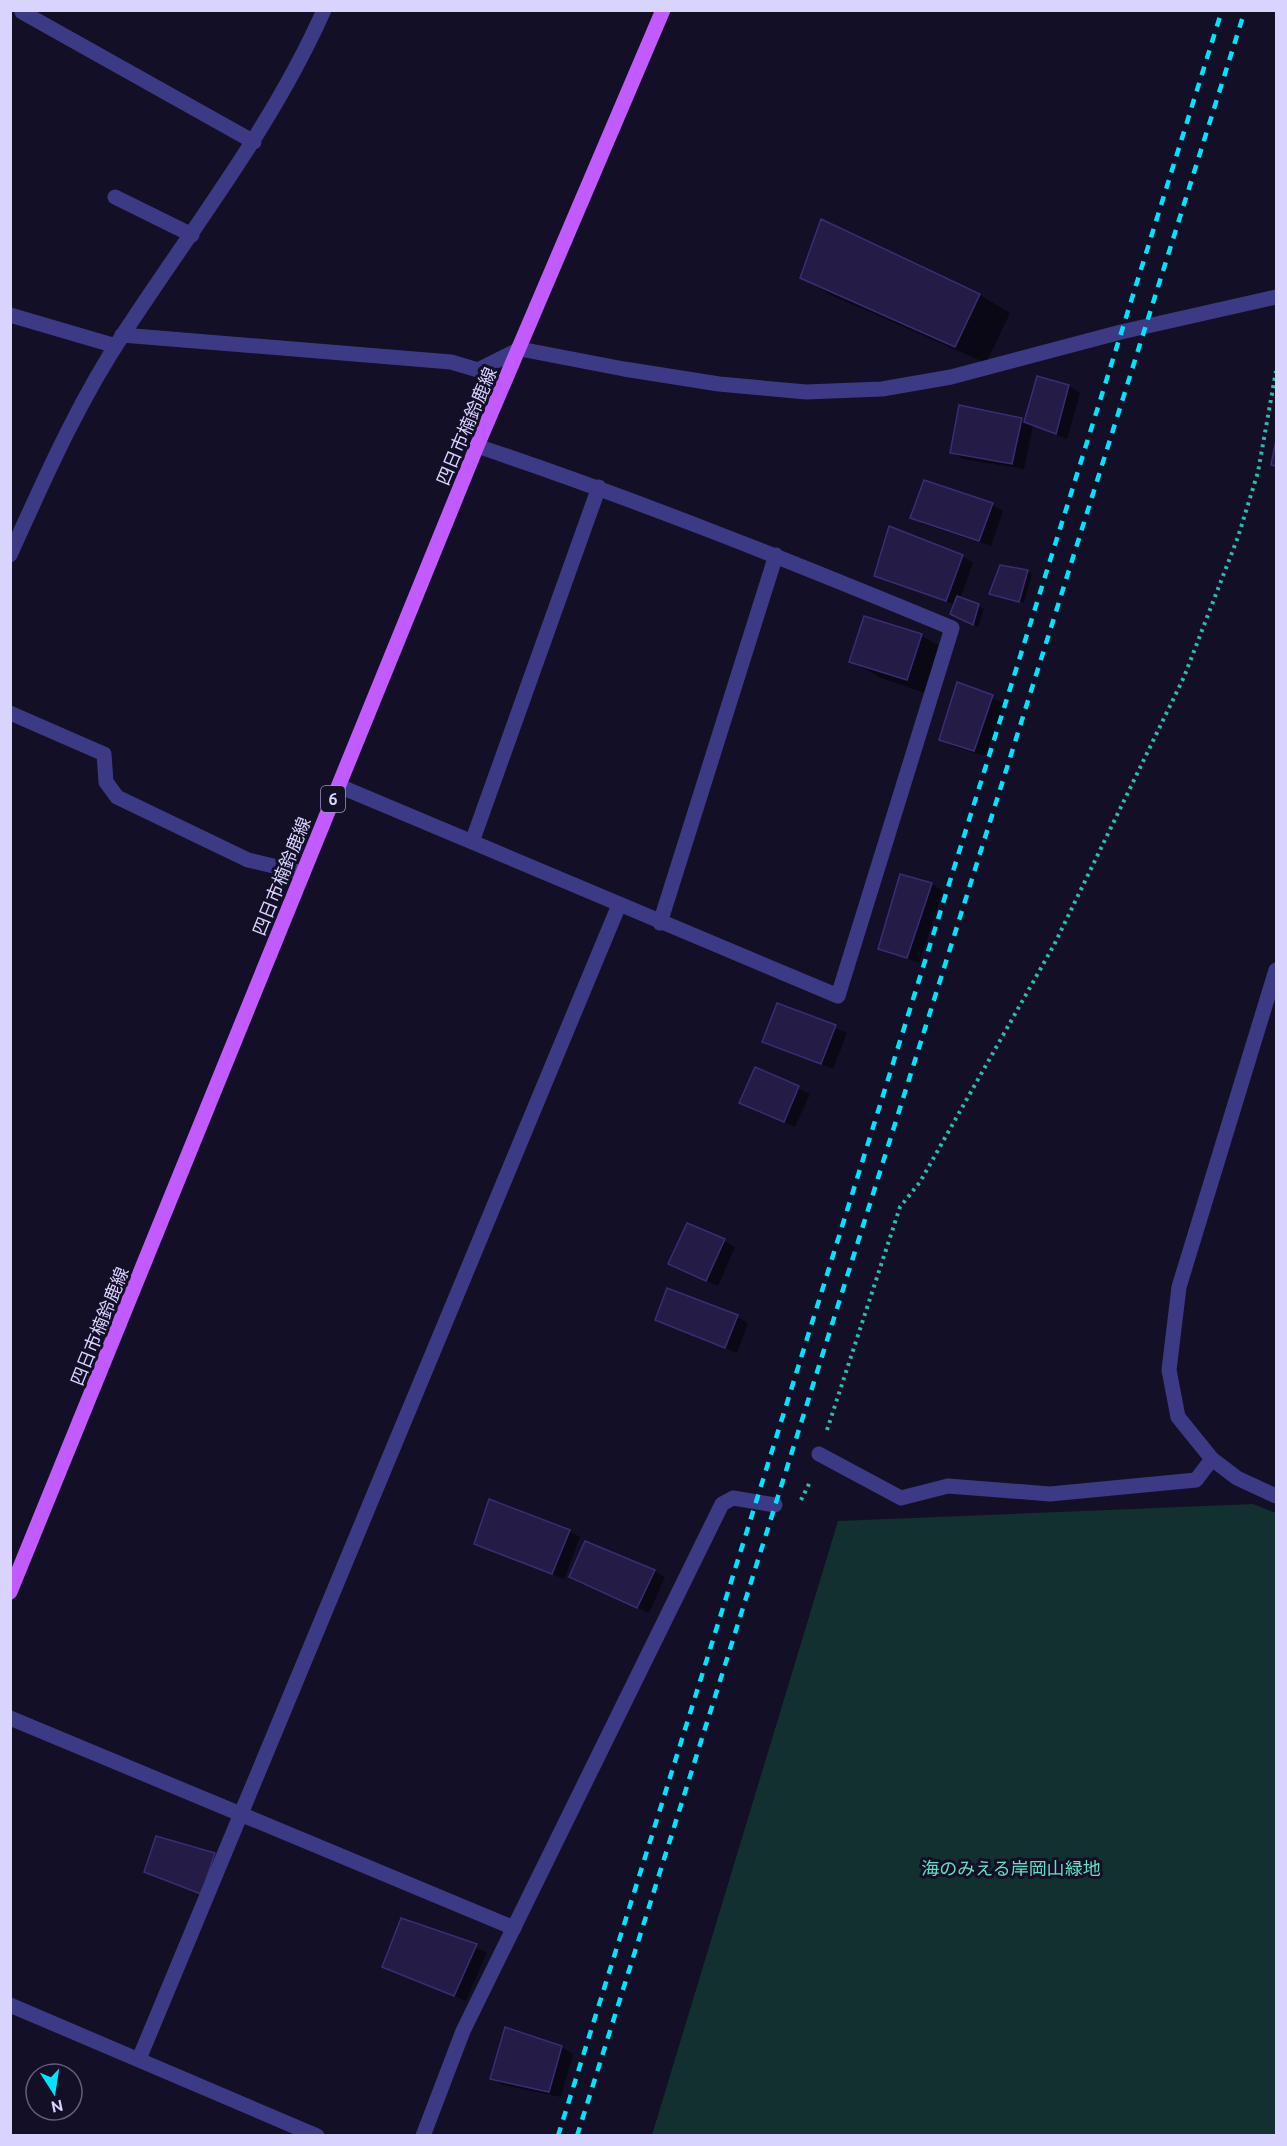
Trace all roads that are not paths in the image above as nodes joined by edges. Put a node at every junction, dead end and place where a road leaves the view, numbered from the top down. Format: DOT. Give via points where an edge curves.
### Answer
graph roads {
  1 [pos="324,10"];
  2 [pos="663,10"];
  3 [pos="22,12"];
  4 [pos="254,142"];
  5 [pos="115,196"];
  6 [pos="192,235"];
  7 [pos="1276,297"];
  8 [pos="10,315"];
  9 [pos="119,340"];
  10 [pos="520,349"];
  11 [pos="477,446"];
  12 [pos="599,487"];
  13 [pos="10,555"];
  14 [pos="776,555"];
  15 [pos="10,713"];
  16 [pos="339,786"];
  17 [pos="472,842"];
  18 [pos="303,873"];
  19 [pos="619,905"];
  20 [pos="660,923"];
  21 [pos="1276,970"];
  22 [pos="819,1454"];
  23 [pos="1212,1459"];
  24 [pos="1276,1496"];
  25 [pos="775,1505"];
  26 [pos="10,1592"];
  27 [pos="10,1718"];
  28 [pos="241,1814"];
  29 [pos="514,1928"];
  30 [pos="10,2005"];
  31 [pos="139,2060"];
  32 [pos="317,2136"];
  33 [pos="423,2136"];
  1 -- 4 [label="street"];
  2 -- 10 [label="main road, 四日市楠鈴鹿線 / 6"];
  3 -- 4 [label="street"];
  4 -- 6 [label="street"];
  5 -- 6 [label="street"];
  6 -- 9 [label="street"];
  7 -- 10 [label="street" via="1121,332 951,377 882,389 806,392 719,384"];
  8 -- 9 [label="street"];
  9 -- 10 [label="street" via="451,362 478,370"];
  9 -- 13 [label="street" via="71,427"];
  10 -- 11 [label="main road, 四日市楠鈴鹿線 / 6"];
  11 -- 12 [label="street"];
  11 -- 16 [label="main road, 四日市楠鈴鹿線 / 6"];
  12 -- 14 [label="street"];
  12 -- 17 [label="street"];
  14 -- 20 [label="street"];
  14 -- 20 [label="street" via="952,628 838,996"];
  15 -- 18 [label="street" via="104,754 106,783 117,797 248,860"];
  16 -- 17 [label="street"];
  16 -- 18 [label="main road, 四日市楠鈴鹿線 / 6"];
  17 -- 19 [label="street"];
  18 -- 26 [label="main road, 四日市楠鈴鹿線 / 6"];
  19 -- 20 [label="street"];
  19 -- 28 [label="street"];
  21 -- 23 [label="street" via="1179,1287 1172,1328 1169,1370 1178,1417"];
  22 -- 23 [label="street" via="901,1498 948,1486 1050,1494 1196,1480"];
  23 -- 24 [label="street" via="1237,1478"];
  25 -- 29 [label="street" via="733,1498 722,1504"];
  27 -- 28 [label="street"];
  28 -- 29 [label="street"];
  28 -- 31 [label="street"];
  29 -- 33 [label="street" via="463,2031"];
  30 -- 31 [label="street"];
  31 -- 32 [label="street"];
}
